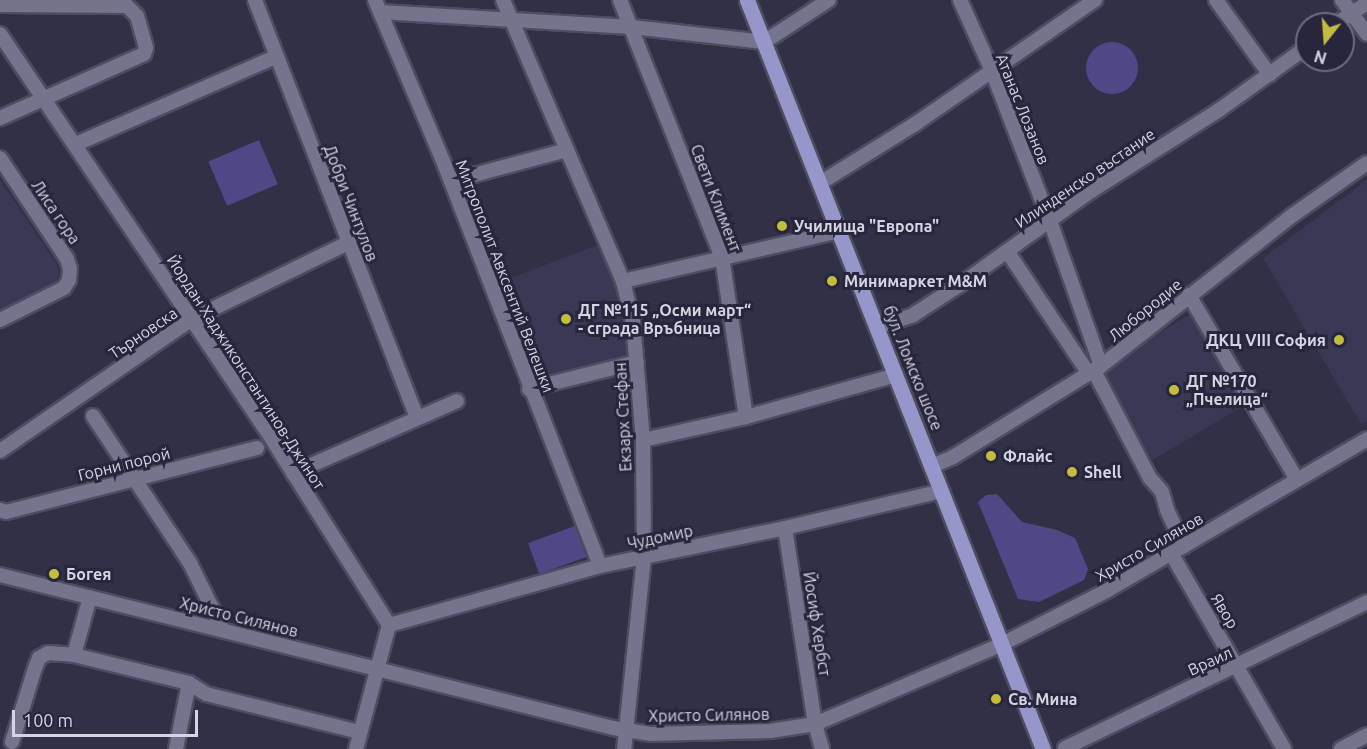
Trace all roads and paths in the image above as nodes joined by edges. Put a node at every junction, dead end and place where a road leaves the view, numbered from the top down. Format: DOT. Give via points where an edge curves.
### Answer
graph roads {
  1 [pos="255,0"];
  2 [pos="503,0"];
  3 [pos="620,0"];
  4 [pos="747,0"];
  5 [pos="829,0"];
  6 [pos="960,0"];
  7 [pos="1095,0"];
  8 [pos="1216,0"];
  9 [pos="1342,0"];
  10 [pos="1367,3"];
  11 [pos="0,5"];
  12 [pos="377,6"];
  13 [pos="1351,12"];
  14 [pos="1354,12"];
  15 [pos="1355,17"];
  16 [pos="511,19"];
  17 [pos="632,27"];
  18 [pos="0,34"];
  19 [pos="1367,34"];
  20 [pos="764,42"];
  21 [pos="1295,55"];
  22 [pos="277,56"];
  23 [pos="992,71"];
  24 [pos="1270,75"];
  25 [pos="43,99"];
  26 [pos="0,118"];
  27 [pos="76,144"];
  28 [pos="567,150"];
  29 [pos="0,158"];
  30 [pos="1367,163"];
  31 [pos="451,181"];
  32 [pos="820,183"];
  33 [pos="1050,221"];
  34 [pos="840,231"];
  35 [pos="348,243"];
  36 [pos="1007,251"];
  37 [pos="722,257"];
  38 [pos="623,281"];
  39 [pos="1189,295"];
  40 [pos="192,319"];
  41 [pos="0,320"];
  42 [pos="877,327"];
  43 [pos="637,362"];
  44 [pos="1095,370"];
  45 [pos="896,375"];
  46 [pos="529,389"];
  47 [pos="457,401"];
  48 [pos="93,416"];
  49 [pos="417,417"];
  50 [pos="746,417"];
  51 [pos="1367,439"];
  52 [pos="643,440"];
  53 [pos="257,448"];
  54 [pos="0,451"];
  55 [pos="932,466"];
  56 [pos="293,473"];
  57 [pos="132,479"];
  58 [pos="1297,480"];
  59 [pos="942,491"];
  60 [pos="0,510"];
  61 [pos="785,528"];
  62 [pos="1184,546"];
  63 [pos="1171,553"];
  64 [pos="644,557"];
  65 [pos="600,566"];
  66 [pos="0,575"];
  67 [pos="90,597"];
  68 [pos="1367,602"];
  69 [pos="389,625"];
  70 [pos="223,630"];
  71 [pos="1000,645"];
  72 [pos="74,655"];
  73 [pos="1238,666"];
  74 [pos="377,669"];
  75 [pos="189,683"];
  76 [pos="815,724"];
  77 [pos="627,731"];
  78 [pos="360,732"];
  79 [pos="1367,735"];
  80 [pos="12,742"];
  81 [pos="1065,748"];
  82 [pos="176,749"];
  83 [pos="356,749"];
  84 [pos="624,749"];
  85 [pos="822,749"];
  86 [pos="1043,749"];
  87 [pos="1284,749"];
  88 [pos="1341,749"];
  1 -- 22 [label="street, Добри Чинтулов"];
  2 -- 16 [label="street, Екзарх Стефан"];
  3 -- 17 [label="street, Свети Климент"];
  4 -- 20 [label="main road, бул. Ломско шосе"];
  5 -- 20 [label="street"];
  6 -- 23 [label="street, Атанас Лозанов"];
  7 -- 23 [label="street"];
  8 -- 24 [label="street"];
  9 -- 13 [label="street"];
  10 -- 14 [label="street"];
  11 -- 25 [label="street" via="118,5 127,6 137,16 145,53"];
  12 -- 16 [label="street"];
  12 -- 31 [label="street, Митрополит Авксентий Велешки"];
  15 -- 19 [label="street"];
  16 -- 17 [label="street"];
  16 -- 28 [label="street, Екзарх Стефан"];
  17 -- 20 [label="street"];
  17 -- 37 [label="street, Свети Климент"];
  18 -- 25 [label="street, Йордан Хаджиконстантинов-Джинот"];
  20 -- 32 [label="main road, бул. Ломско шосе"];
  21 -- 24 [label="street, Илинденско въстание"];
  22 -- 27 [label="street"];
  22 -- 35 [label="street, Добри Чинтулов"];
  23 -- 32 [label="street"];
  23 -- 33 [label="street, Атанас Лозанов"];
  24 -- 33 [label="street, Илинденско въстание"];
  25 -- 26 [label="street"];
  25 -- 27 [label="street, Йордан Хаджиконстантинов-Джинот"];
  27 -- 40 [label="street, Йордан Хаджиконстантинов-Джинот"];
  28 -- 31 [label="street"];
  28 -- 38 [label="street, Екзарх Стефан"];
  29 -- 41 [label="street, Лиса гора" via="70,269 64,288"];
  30 -- 39 [label="street, Любородие"];
  31 -- 46 [label="street, Митрополит Авксентий Велешки"];
  32 -- 34 [label="main road, бул. Ломско шосе"];
  33 -- 36 [label="street, Илинденско въстание"];
  33 -- 44 [label="street, Атанас Лозанов"];
  34 -- 37 [label="street"];
  34 -- 42 [label="main road, бул. Ломско шосе"];
  35 -- 40 [label="street, Търновска"];
  35 -- 49 [label="street, Добри Чинтулов"];
  36 -- 42 [label="street, Илинденско въстание" via="913,315"];
  36 -- 44 [label="street"];
  37 -- 38 [label="street"];
  37 -- 50 [label="street, Свети Климент"];
  38 -- 43 [label="street, Екзарх Стефан"];
  39 -- 44 [label="street, Любородие"];
  39 -- 58 [label="street"];
  40 -- 54 [label="street, Търновска"];
  40 -- 56 [label="street, Йордан Хаджиконстантинов-Джинот"];
  42 -- 45 [label="main road, бул. Ломско шосе"];
  43 -- 46 [label="street"];
  43 -- 52 [label="street, Екзарх Стефан"];
  44 -- 55 [label="street, Любородие"];
  44 -- 62 [label="street" via="1149,478 1162,492"];
  45 -- 50 [label="street"];
  45 -- 55 [label="main road, бул. Ломско шосе"];
  46 -- 65 [label="street, Митрополит Авксентий Велешки"];
  47 -- 49 [label="street"];
  48 -- 57 [label="street"];
  49 -- 56 [label="street"];
  50 -- 52 [label="street"];
  51 -- 58 [label="street, Христо Силянов"];
  52 -- 64 [label="street, Екзарх Стефан"];
  53 -- 57 [label="street, Горни порой"];
  55 -- 59 [label="main road, бул. Ломско шосе"];
  56 -- 69 [label="street, Йордан Хаджиконстантинов-Джинот"];
  57 -- 60 [label="street, Горни порой" via="6,512"];
  57 -- 70 [label="street" via="190,563"];
  58 -- 62 [label="street, Христо Силянов"];
  59 -- 61 [label="street, Чудомир"];
  59 -- 71 [label="main road, бул. Ломско шосе"];
  61 -- 64 [label="street, Чудомир"];
  61 -- 76 [label="street, Йосиф Хербст"];
  62 -- 63 [label="street, Христо Силянов"];
  63 -- 71 [label="street, Христо Силянов"];
  63 -- 73 [label="street, Явор"];
  64 -- 65 [label="street, Чудомир"];
  64 -- 77 [label="street, Екзарх Стефан"];
  65 -- 69 [label="street, Чудомир"];
  66 -- 67 [label="street, Христо Силянов"];
  67 -- 70 [label="street, Христо Силянов"];
  67 -- 72 [label="street"];
  68 -- 73 [label="street, Враил"];
  69 -- 74 [label="street"];
  70 -- 74 [label="street, Христо Силянов"];
  71 -- 76 [label="street, Христо Силянов"];
  71 -- 86 [label="main road, бул. Ломско шосе"];
  72 -- 75 [label="street"];
  72 -- 80 [label="street" via="48,653 39,658"];
  73 -- 81 [label="street, Враил"];
  73 -- 87 [label="street, Явор"];
  74 -- 77 [label="street, Христо Силянов"];
  74 -- 78 [label="street"];
  75 -- 78 [label="street" via="206,694"];
  75 -- 82 [label="street"];
  76 -- 77 [label="street, Христо Силянов" via="725,733"];
  76 -- 85 [label="street, Йосиф Хербст"];
  77 -- 84 [label="street, Екзарх Стефан"];
  78 -- 83 [label="street"];
  79 -- 88 [label="street"];
}
